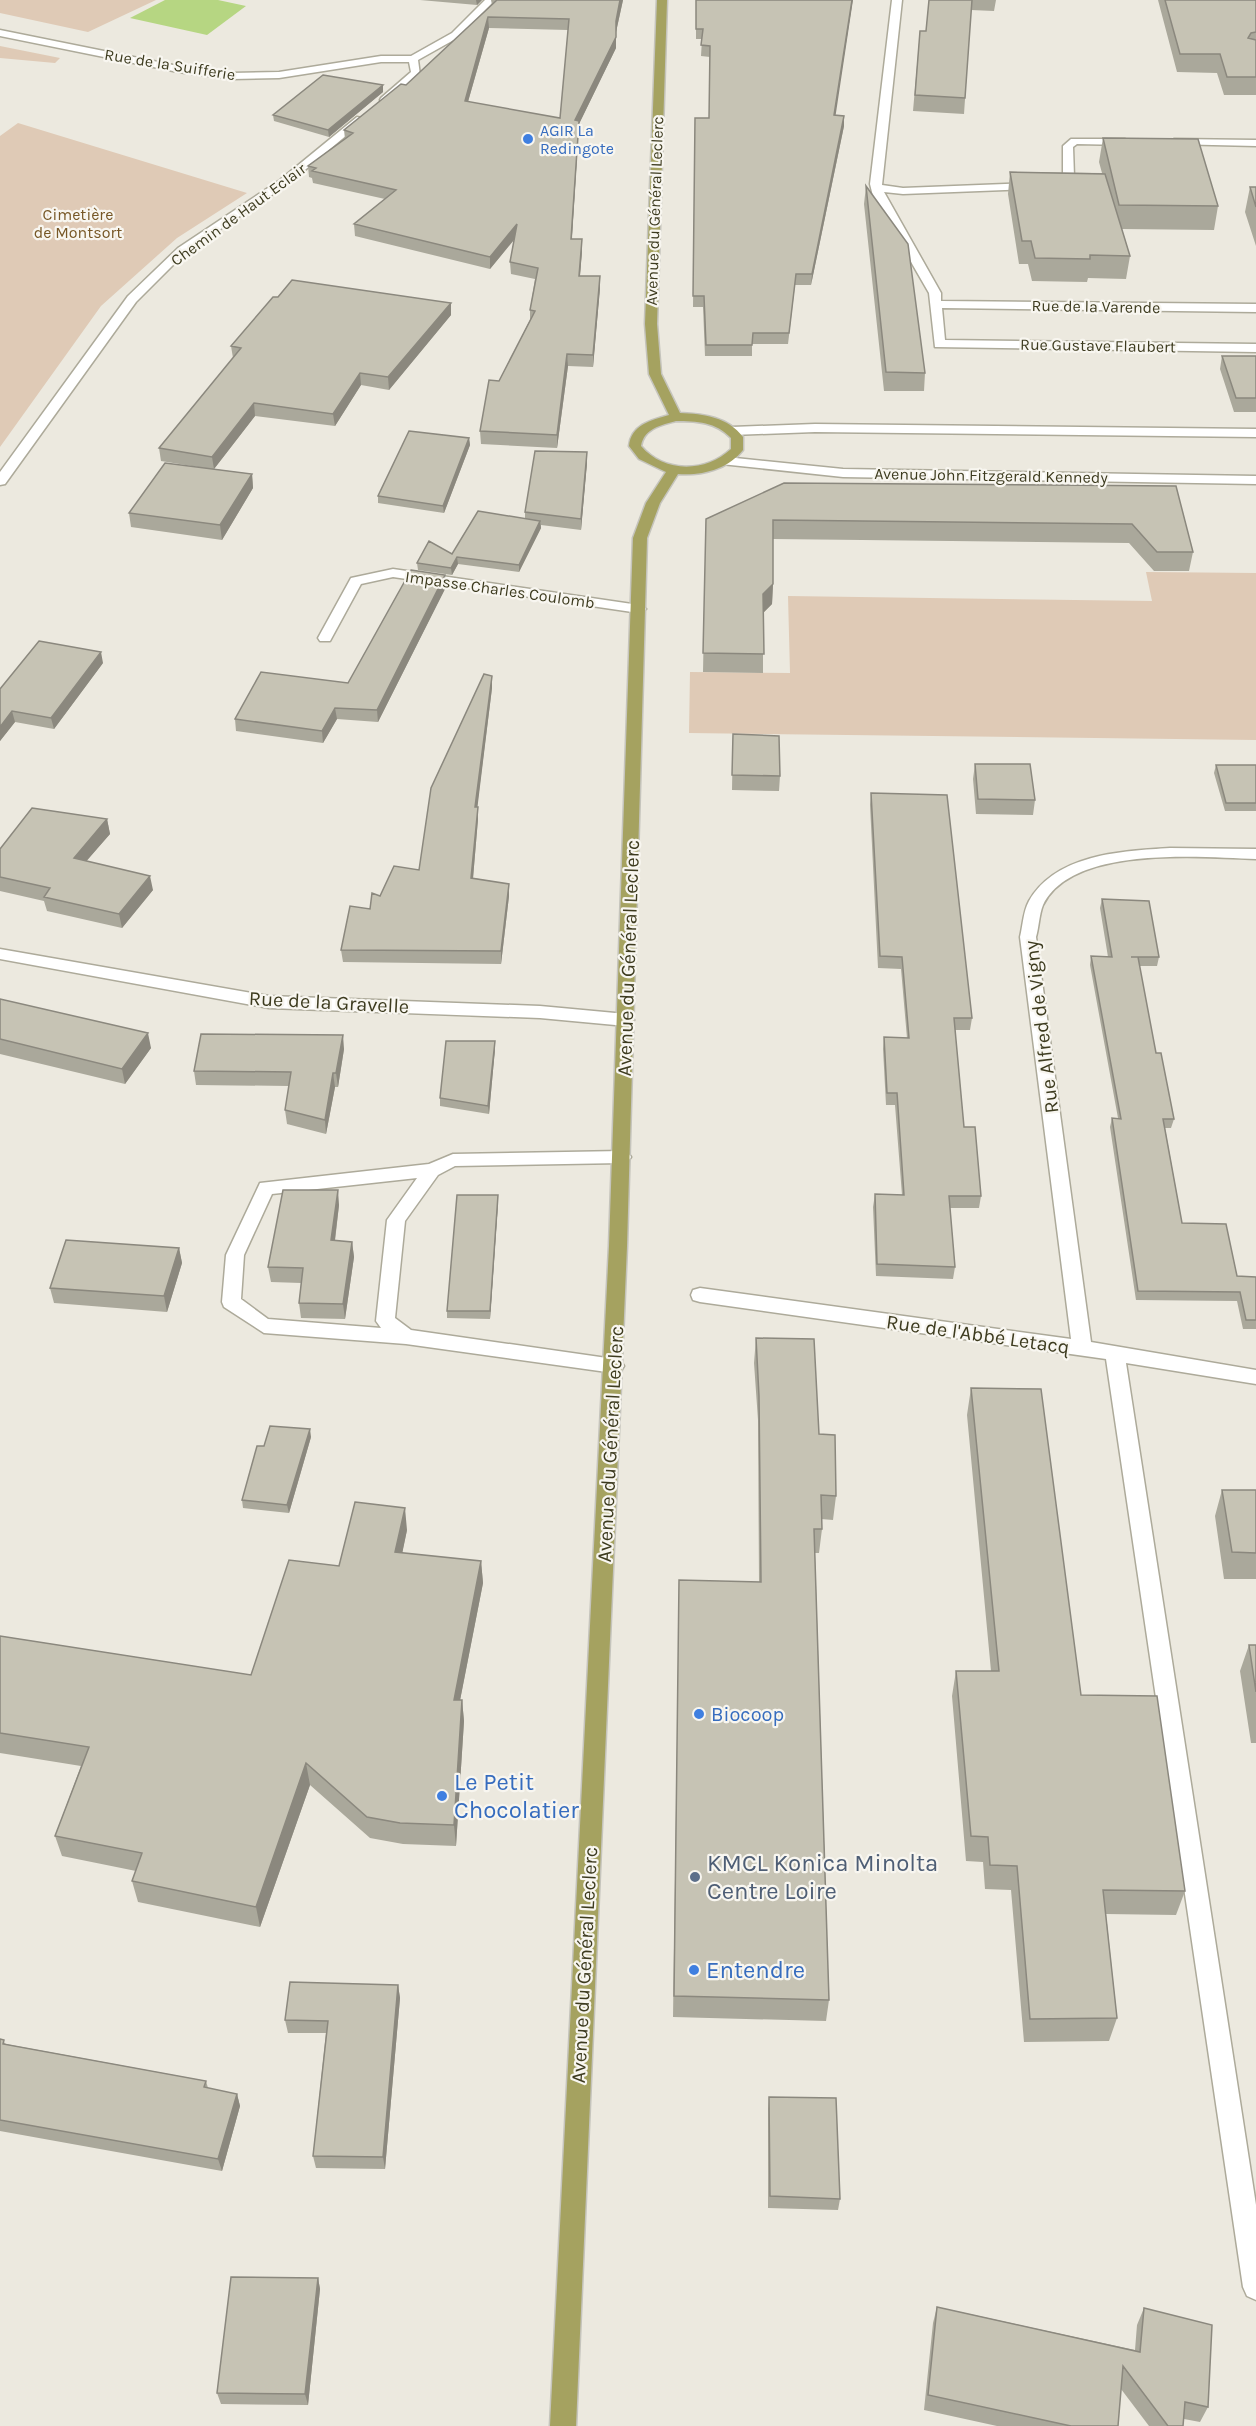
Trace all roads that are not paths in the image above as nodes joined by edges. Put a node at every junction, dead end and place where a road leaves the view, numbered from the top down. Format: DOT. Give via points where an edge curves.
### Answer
graph roads {
  1 [pos="490,0"];
  2 [pos="662,0"];
  3 [pos="897,0"];
  4 [pos="0,33"];
  5 [pos="413,59"];
  6 [pos="1132,142"];
  7 [pos="1166,142"];
  8 [pos="1256,144"];
  9 [pos="878,188"];
  10 [pos="935,304"];
  11 [pos="1256,308"];
  12 [pos="1256,348"];
  13 [pos="676,417"];
  14 [pos="732,431"];
  15 [pos="1256,433"];
  16 [pos="726,461"];
  17 [pos="674,469"];
  18 [pos="1256,480"];
  19 [pos="0,481"];
  20 [pos="639,609"];
  21 [pos="325,638"];
  22 [pos="1256,854"];
  23 [pos="0,954"];
  24 [pos="626,1020"];
  25 [pos="622,1157"];
  26 [pos="432,1170"];
  27 [pos="700,1295"];
  28 [pos="406,1337"];
  29 [pos="1082,1348"];
  30 [pos="1115,1353"];
  31 [pos="614,1366"];
  32 [pos="1256,1377"];
  33 [pos="1249,2200"];
  34 [pos="1256,2287"];
  35 [pos="563,2426"];
  1 -- 5 [label="street" via="455,38"];
  2 -- 13 [label="main road, Avenue du Général Leclerc" via="651,324 655,374"];
  3 -- 9 [label="street"];
  4 -- 5 [label="street, Rue de la Suifferie" via="178,69 232,75 279,75 381,58"];
  5 -- 19 [label="street, Chemin de Haut Eclair" via="416,73 402,87 284,182 182,250 132,299"];
  6 -- 9 [label="street" via="1075,141 1068,146 1069,177 1058,185 903,191"];
  7 -- 8 [label="street"];
  9 -- 10 [label="street" via="934,293"];
  10 -- 11 [label="street, Rue de la Varende"];
  10 -- 12 [label="street, Rue Gustave Flaubert" via="939,344"];
  13 -- 14 [label="main road" via="718,422"];
  13 -- 17 [label="main road" via="650,424 636,438 636,446 648,460"];
  14 -- 15 [label="street" via="815,428"];
  14 -- 16 [label="main road" via="737,437 737,450"];
  16 -- 17 [label="main road" via="702,469"];
  16 -- 18 [label="street, Avenue John Fitzgerald Kennedy" via="843,473"];
  17 -- 20 [label="main road, Avenue du Général Leclerc" via="653,504 640,538"];
  20 -- 21 [label="street, Impasse Charles Coulomb" via="393,573 356,581"];
  20 -- 24 [label="main road, Avenue du Général Leclerc"];
  22 -- 29 [label="street, Rue Alfred de Vigny" via="1148,851 1107,859 1062,876 1037,902 1028,937"];
  23 -- 24 [label="street, Rue de la Gravelle" via="270,1002 540,1012"];
  24 -- 25 [label="main road, Avenue du Général Leclerc"];
  25 -- 26 [label="street" via="453,1160"];
  25 -- 31 [label="main road, Avenue du Général Leclerc"];
  26 -- 28 [label="street" via="396,1220 385,1321"];
  26 -- 28 [label="street" via="266,1188 235,1255 231,1302 264,1326"];
  27 -- 29 [label="street, Rue de l'Abbé Letacq"];
  28 -- 31 [label="street"];
  29 -- 30 [label="street, Rue de l'Abbé Letacq"];
  30 -- 32 [label="street, Rue de l'Abbé Letacq"];
  30 -- 33 [label="street"];
  31 -- 35 [label="main road, Avenue du Général Leclerc"];
  33 -- 34 [label="street"];
}
